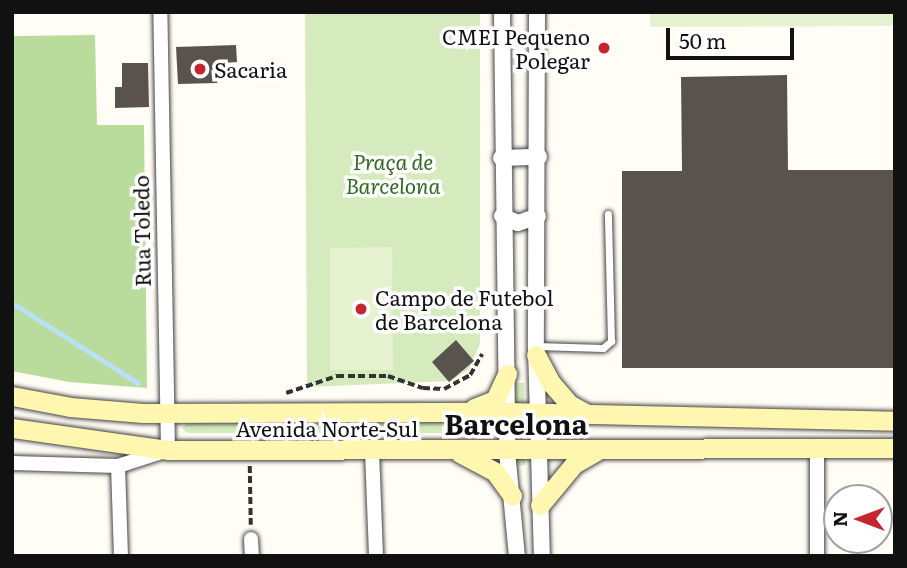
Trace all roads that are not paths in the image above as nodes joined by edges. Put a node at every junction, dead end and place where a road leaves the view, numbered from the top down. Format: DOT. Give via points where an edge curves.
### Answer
graph roads {
  1 [pos="160,12"];
  2 [pos="502,12"];
  3 [pos="537,12"];
  4 [pos="501,158"];
  5 [pos="539,158"];
  6 [pos="608,214"];
  7 [pos="502,216"];
  8 [pos="538,216"];
  9 [pos="536,350"];
  10 [pos="507,374"];
  11 [pos="12,396"];
  12 [pos="165,412"];
  13 [pos="457,412"];
  14 [pos="506,412"];
  15 [pos="536,414"];
  16 [pos="591,416"];
  17 [pos="895,421"];
  18 [pos="12,428"];
  19 [pos="817,446"];
  20 [pos="895,448"];
  21 [pos="538,449"];
  22 [pos="601,449"];
  23 [pos="168,450"];
  24 [pos="372,451"];
  25 [pos="453,451"];
  26 [pos="507,451"];
  27 [pos="12,463"];
  28 [pos="118,466"];
  29 [pos="512,495"];
  30 [pos="540,505"];
  31 [pos="251,539"];
  32 [pos="121,556"];
  33 [pos="252,556"];
  34 [pos="376,556"];
  35 [pos="517,556"];
  36 [pos="542,556"];
  37 [pos="817,556"];
  1 -- 12 [label="street, Rua Toledo"];
  2 -- 4 [label="street"];
  3 -- 5 [label="street"];
  4 -- 5 [label="street"];
  4 -- 7 [label="street"];
  5 -- 8 [label="street"];
  6 -- 9 [label="lane" via="611,341 603,348"];
  7 -- 8 [label="street" via="518,223"];
  7 -- 10 [label="street"];
  8 -- 9 [label="street"];
  9 -- 15 [label="street"];
  9 -- 16 [label="main road" via="569,404"];
  10 -- 13 [label="main road" via="495,400"];
  10 -- 14 [label="street"];
  11 -- 12 [label="main road, Avenida Norte-Sul" via="82,409"];
  12 -- 13 [label="main road, Avenida Norte-Sul"];
  12 -- 23 [label="street, Rua Toledo"];
  13 -- 14 [label="main road, Avenida Norte-Sul"];
  14 -- 15 [label="main road, Avenida Norte-Sul"];
  14 -- 26 [label="street"];
  15 -- 16 [label="main road, Avenida Norte-Sul"];
  15 -- 21 [label="street"];
  16 -- 17 [label="main road, Avenida Norte-Sul"];
  18 -- 23 [label="main road, Avenida Norte-Sul"];
  19 -- 20 [label="main road, Avenida Norte-Sul"];
  19 -- 22 [label="main road, Avenida Norte-Sul"];
  19 -- 37 [label="street"];
  21 -- 22 [label="main road, Avenida Norte-Sul"];
  21 -- 26 [label="main road, Avenida Norte-Sul"];
  21 -- 30 [label="street"];
  22 -- 30 [label="main road" via="574,464"];
  23 -- 24 [label="main road, Avenida Norte-Sul"];
  23 -- 28 [label="street"];
  24 -- 25 [label="main road, Avenida Norte-Sul"];
  24 -- 34 [label="street"];
  25 -- 26 [label="main road, Avenida Norte-Sul"];
  25 -- 29 [label="main road" via="473,457 495,472"];
  26 -- 29 [label="street"];
  27 -- 28 [label="street"];
  28 -- 32 [label="street"];
  29 -- 35 [label="street"];
  30 -- 36 [label="street"];
  31 -- 33 [label="street"];
}
